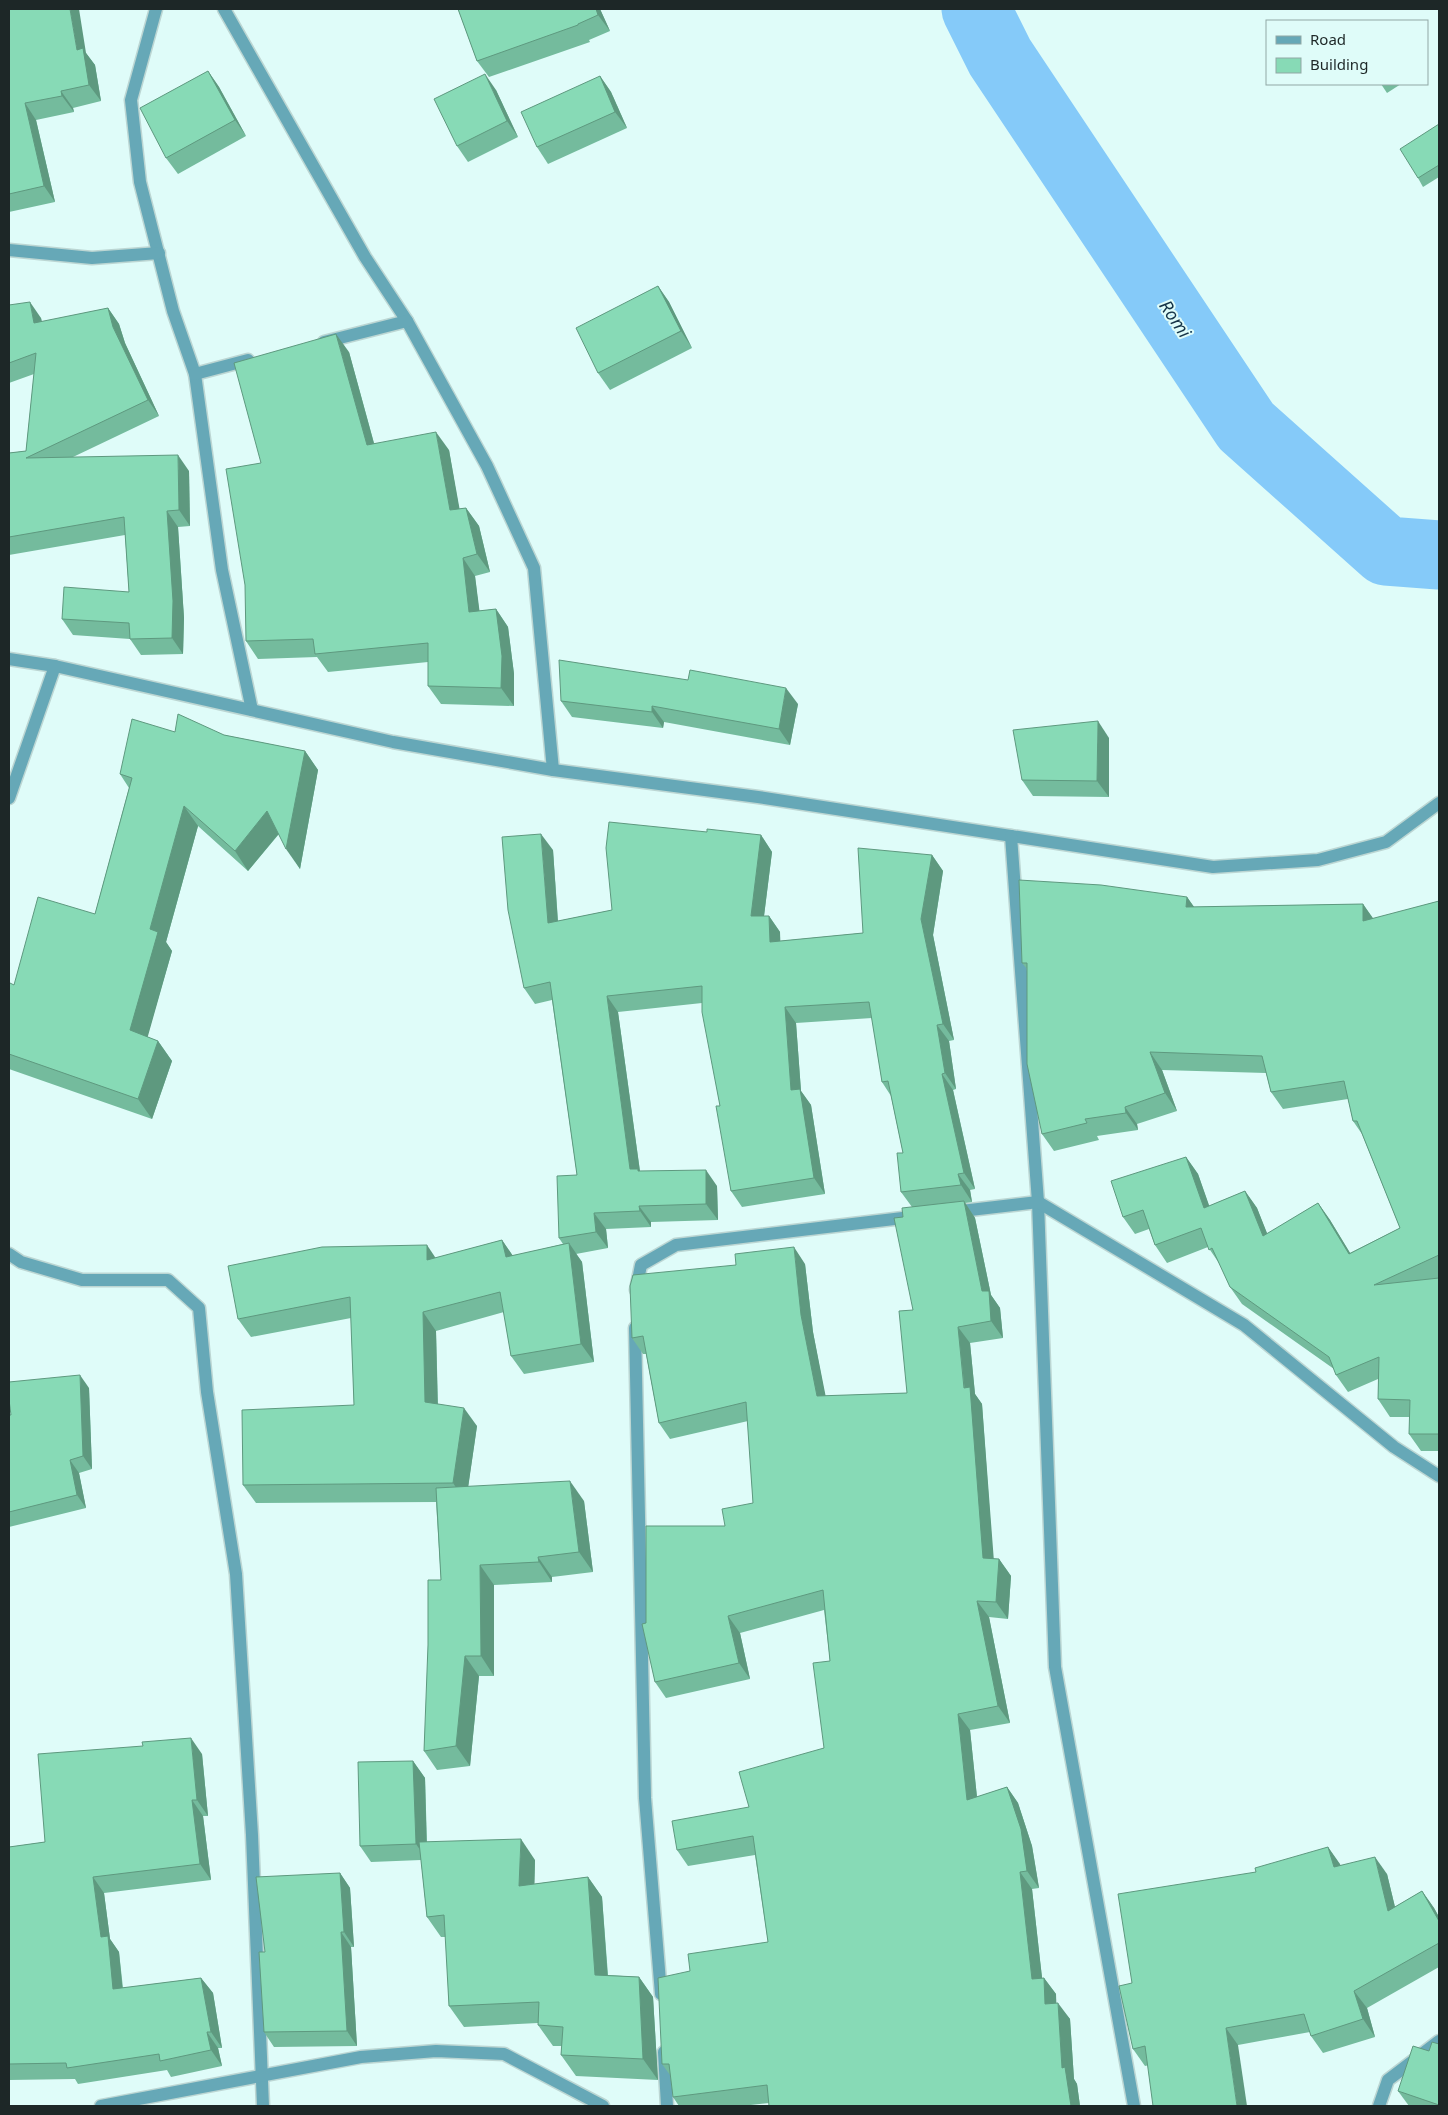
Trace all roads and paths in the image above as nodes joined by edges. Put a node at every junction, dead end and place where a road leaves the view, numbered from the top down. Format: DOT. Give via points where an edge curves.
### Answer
graph roads {
  1 [pos="156,9"];
  2 [pos="224,9"];
  3 [pos="9,250"];
  4 [pos="159,253"];
  5 [pos="407,321"];
  6 [pos="311,345"];
  7 [pos="263,357"];
  8 [pos="195,374"];
  9 [pos="9,659"];
  10 [pos="55,666"];
  11 [pos="252,710"];
  12 [pos="553,770"];
  13 [pos="9,798"];
  14 [pos="1439,803"];
  15 [pos="1011,836"];
  16 [pos="1038,1202"];
  17 [pos="940,1214"];
  18 [pos="921,1216"];
  19 [pos="9,1254"];
  20 [pos="1439,1476"];
  21 [pos="662,2006"];
  22 [pos="1439,2041"];
  23 [pos="664,2043"];
  24 [pos="262,2076"];
  25 [pos="101,2106"];
  26 [pos="263,2106"];
  27 [pos="603,2106"];
  28 [pos="667,2106"];
  29 [pos="1134,2106"];
  30 [pos="1379,2106"];
  1 -- 4 [label="street" via="130,100 140,182"];
  2 -- 5 [label="street" via="365,257"];
  3 -- 4 [label="street" via="92,258"];
  4 -- 8 [label="street" via="173,311"];
  5 -- 6 [label="street"];
  5 -- 12 [label="street" via="487,466 534,568"];
  7 -- 8 [label="street"];
  8 -- 11 [label="street" via="222,570"];
  9 -- 10 [label="street"];
  10 -- 11 [label="street"];
  10 -- 13 [label="street"];
  11 -- 12 [label="street" via="393,742"];
  12 -- 15 [label="street" via="758,797"];
  14 -- 15 [label="street" via="1386,842 1318,860 1213,867"];
  15 -- 16 [label="street"];
  16 -- 17 [label="street"];
  16 -- 20 [label="street" via="1244,1325 1394,1447"];
  16 -- 29 [label="street" via="1055,1667"];
  18 -- 21 [label="street" via="676,1245 641,1266 634,1307 645,1798"];
  19 -- 24 [label="street" via="21,1262 82,1280 168,1280 198,1308 207,1392 236,1574 252,1834"];
  22 -- 30 [label="street" via="1388,2080"];
  23 -- 28 [label="street"];
  24 -- 25 [label="street"];
  24 -- 26 [label="street"];
  24 -- 27 [label="street" via="361,2057 436,2051 504,2054"];
}
